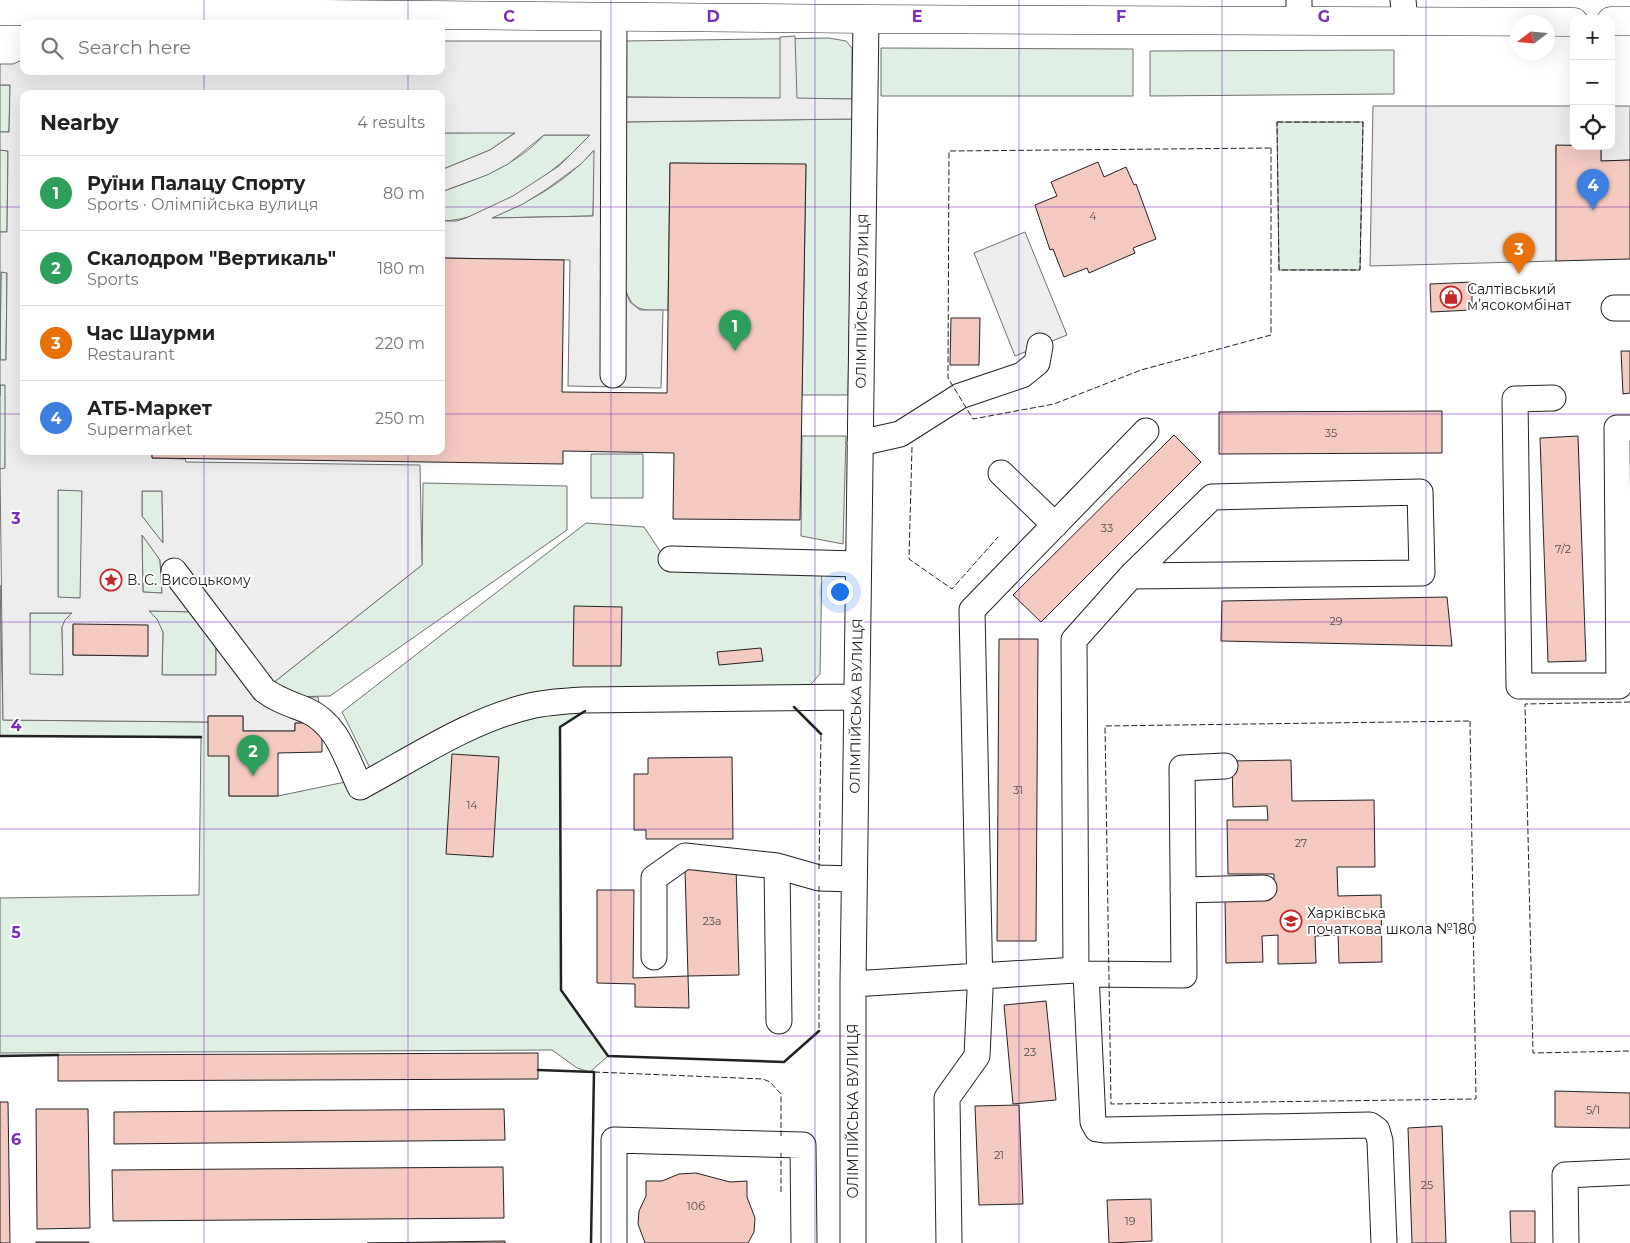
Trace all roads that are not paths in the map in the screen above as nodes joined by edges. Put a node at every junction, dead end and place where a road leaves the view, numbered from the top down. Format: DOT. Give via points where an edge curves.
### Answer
graph roads {
  1 [pos="276,7"];
  2 [pos="756,9"];
  3 [pos="1299,10"];
  4 [pos="0,11"];
  5 [pos="1404,11"];
  6 [pos="614,17"];
  7 [pos="866,19"];
  8 [pos="1615,21"];
  9 [pos="1630,21"];
  10 [pos="1570,22"];
  11 [pos="1040,346"];
  12 [pos="613,375"];
  13 [pos="1553,398"];
  14 [pos="1630,428"];
  15 [pos="1146,431"];
  16 [pos="860,443"];
  17 [pos="1001,473"];
  18 [pos="1055,525"];
  19 [pos="671,559"];
  20 [pos="858,564"];
  21 [pos="174,571"];
  22 [pos="1131,576"];
  23 [pos="1624,686"];
  24 [pos="856,697"];
  25 [pos="1225,766"];
  26 [pos="777,866"];
  27 [pos="854,879"];
  28 [pos="1264,888"];
  29 [pos="1183,890"];
  30 [pos="654,957"];
  31 [pos="1081,972"];
  32 [pos="980,977"];
  33 [pos="853,984"];
  34 [pos="779,1021"];
  35 [pos="1630,1172"];
  36 [pos="614,1243"];
  37 [pos="804,1243"];
  38 [pos="853,1243"];
  39 [pos="949,1243"];
  40 [pos="1384,1243"];
  41 [pos="1566,1243"];
  1 -- 4 [label="main road"];
  1 -- 6 [label="main road"];
  2 -- 6 [label="main road"];
  2 -- 7 [label="main road"];
  3 -- 5 [label="main road"];
  3 -- 7 [label="main road"];
  5 -- 10 [label="main road"];
  6 -- 12 [label="street"];
  7 -- 16 [label="street, ОЛІМПІЙСЬКА ВУЛИЦЯ"];
  8 -- 9 [label="main road"];
  11 -- 16 [label="street" via="1037,363 1022,375 960,396 900,434"];
  13 -- 23 [label="street" via="1515,399 1519,686"];
  14 -- 23 [label="street" via="1617,428"];
  15 -- 18 [label="street"];
  16 -- 20 [label="street, ОЛІМПІЙСЬКА ВУЛИЦЯ"];
  17 -- 18 [label="street"];
  18 -- 32 [label="street" via="972,610"];
  19 -- 20 [label="street"];
  20 -- 24 [label="street, ОЛІМПІЙСЬКА ВУЛИЦЯ"];
  21 -- 24 [label="street" via="264,690 280,701 307,711 332,728 360,787 472,727 550,702"];
  22 -- 22 [label="street" via="1212,496 1420,492 1422,573"];
  22 -- 31 [label="street" via="1074,640"];
  24 -- 27 [label="street, ОЛІМПІЙСЬКА ВУЛИЦЯ"];
  25 -- 29 [label="street" via="1182,768"];
  26 -- 27 [label="street" via="819,878"];
  26 -- 30 [label="street" via="684,856 654,878"];
  26 -- 34 [label="street"];
  27 -- 33 [label="street, ОЛІМПІЙСЬКА ВУЛИЦЯ"];
  28 -- 29 [label="street"];
  29 -- 31 [label="street" via="1184,975"];
  31 -- 32 [label="street"];
  31 -- 40 [label="street" via="1093,1122 1097,1128 1370,1125 1377,1130 1380,1141"];
  32 -- 33 [label="street"];
  32 -- 39 [label="street" via="977,1056 947,1098"];
  33 -- 38 [label="street, ОЛІМПІЙСЬКА ВУЛИЦЯ"];
  35 -- 41 [label="street" via="1565,1174"];
  36 -- 37 [label="street" via="614,1140 803,1145"];
}
